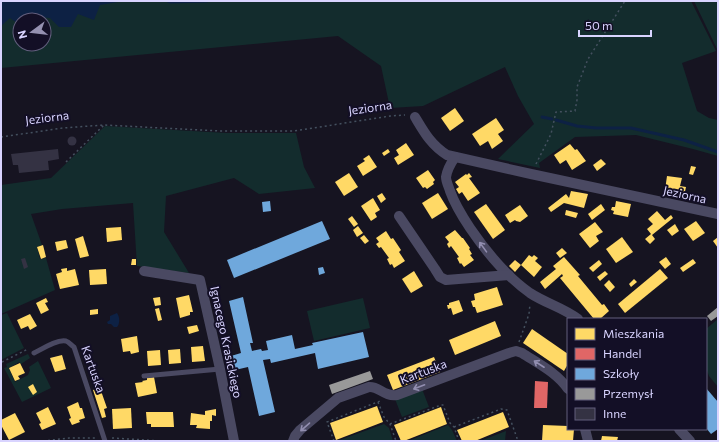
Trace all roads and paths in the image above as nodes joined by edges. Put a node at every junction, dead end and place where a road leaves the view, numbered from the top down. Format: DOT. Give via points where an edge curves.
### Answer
graph roads {
  1 [pos="625,1"];
  2 [pos="415,117"];
  3 [pos="104,125"];
  4 [pos="1,137"];
  5 [pos="455,157"];
  6 [pos="66,162"];
  7 [pos="531,174"];
  8 [pos="718,214"];
  9 [pos="399,216"];
  10 [pos="144,271"];
  11 [pos="509,275"];
  12 [pos="532,294"];
  13 [pos="576,318"];
  14 [pos="518,344"];
  15 [pos="34,353"];
  16 [pos="2,362"];
  17 [pos="220,369"];
  18 [pos="144,376"];
  19 [pos="567,388"];
  20 [pos="378,402"];
  21 [pos="390,424"];
  22 [pos="454,427"];
  23 [pos="585,430"];
  24 [pos="680,430"];
  25 [pos="105,441"];
  26 [pos="234,441"];
  27 [pos="293,441"];
  28 [pos="396,441"];
  29 [pos="459,441"];
  30 [pos="518,441"];
  31 [pos="588,441"];
  32 [pos="690,441"];
  1 -- 7 [label="path" via="588,59 577,87 575,111 556,112 551,134"];
  2 -- 3 [label="path, Jeziorna" via="390,116 294,131 220,131"];
  2 -- 5 [label="street, Jeziorna" via="425,135 438,150"];
  3 -- 4 [label="path, Jeziorna"];
  3 -- 6 [label="path"];
  5 -- 7 [label="street, Jeziorna"];
  11 -- 5 [label="street, one-way" via="482,246 454,202 446,175"];
  7 -- 8 [label="street, Jeziorna"];
  9 -- 11 [label="street" via="440,277 451,280"];
  10 -- 17 [label="street, Ignacego Krasickiego" via="200,280"];
  11 -- 12 [label="street"];
  12 -- 13 [label="street"];
  12 -- 14 [label="path" via="529,314"];
  15 -- 16 [label="path" via="29,349"];
  15 -- 25 [label="lane, Kartuska" via="59,341 65,341 74,347"];
  17 -- 18 [label="lane"];
  17 -- 26 [label="street, Ignacego Krasickiego"];
  19 -- 27 [label="street, Kartuska, one-way" via="562,380 522,353 509,352 397,395 388,395 369,387 338,398 300,430"];
  20 -- 21 [label="path" via="384,418"];
  21 -- 22 [label="path" via="443,405"];
  21 -- 28 [label="path"];
  22 -- 29 [label="path"];
  22 -- 30 [label="path" via="505,409 508,410"];
  23 -- 31 [label="street"];
  24 -- 32 [label="street"];
}
